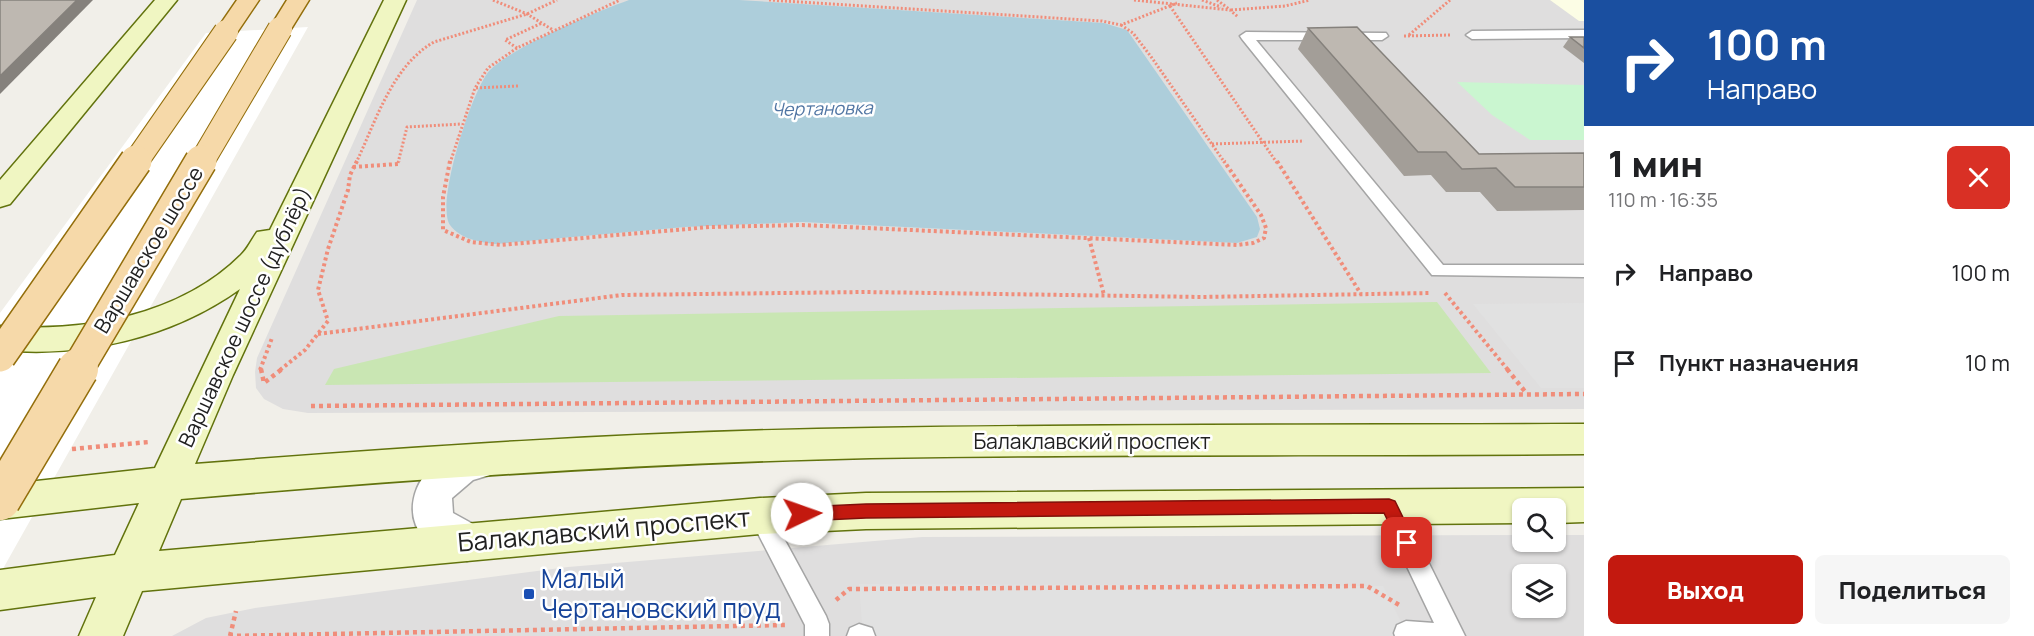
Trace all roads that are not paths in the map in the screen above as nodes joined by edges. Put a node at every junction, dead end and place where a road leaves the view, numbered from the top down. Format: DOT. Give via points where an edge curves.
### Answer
graph roads {
  1 [pos="166,0"];
  2 [pos="189,0"];
  3 [pos="248,0"];
  4 [pos="298,0"];
  5 [pos="395,0"];
  6 [pos="1584,34"];
  7 [pos="1472,35"];
  8 [pos="1382,36"];
  9 [pos="48,139"];
  10 [pos="311,176"];
  11 [pos="1,198"];
  12 [pos="1584,271"];
  13 [pos="0,338"];
  14 [pos="0,356"];
  15 [pos="1584,439"];
  16 [pos="491,460"];
  17 [pos="169,483"];
  18 [pos="0,501"];
  19 [pos="1584,505"];
  20 [pos="1389,506"];
  21 [pos="760,516"];
  22 [pos="467,542"];
  23 [pos="129,573"];
  24 [pos="0,590"];
  25 [pos="1406,633"];
  26 [pos="101,636"];
  27 [pos="817,636"];
  28 [pos="859,636"];
  29 [pos="863,636"];
  30 [pos="1451,636"];
  1 -- 9 [label="main road"];
  2 -- 9 [label="main road"];
  3 -- 14 [label="main road, bridge"];
  4 -- 18 [label="main road, Варшавское шоссе, bridge"];
  5 -- 10 [label="main road, Варшавское шоссе (дублёр)"];
  6 -- 7 [label="lane"];
  8 -- 12 [label="lane" via="1246,36 1438,271"];
  9 -- 11 [label="main road"];
  10 -- 13 [label="main road" via="253,261 200,298 131,327 94,336 58,342"];
  10 -- 17 [label="main road, Варшавское шоссе (дублёр)" via="215,375"];
  15 -- 16 [label="main road, Балаклавский проспект" via="872,443"];
  16 -- 17 [label="main road, Балаклавский проспект"];
  16 -- 22 [label="street" via="460,468 442,481 432,495 436,523"];
  17 -- 18 [label="main road, Балаклавский проспект"];
  17 -- 23 [label="main road, Варшавское шоссе (дублёр)"];
  19 -- 20 [label="main road, Балаклавский проспект"];
  20 -- 21 [label="main road, Балаклавский проспект" via="866,511"];
  20 -- 30 [label="lane"];
  21 -- 22 [label="main road, Балаклавский проспект"];
  21 -- 27 [label="lane" via="817,624"];
  22 -- 23 [label="main road, Балаклавский проспект"];
  23 -- 24 [label="main road, Балаклавский проспект"];
  23 -- 26 [label="main road, Варшавское шоссе (дублёр)"];
  25 -- 30 [label="lane"];
  28 -- 29 [label="lane"];
}
